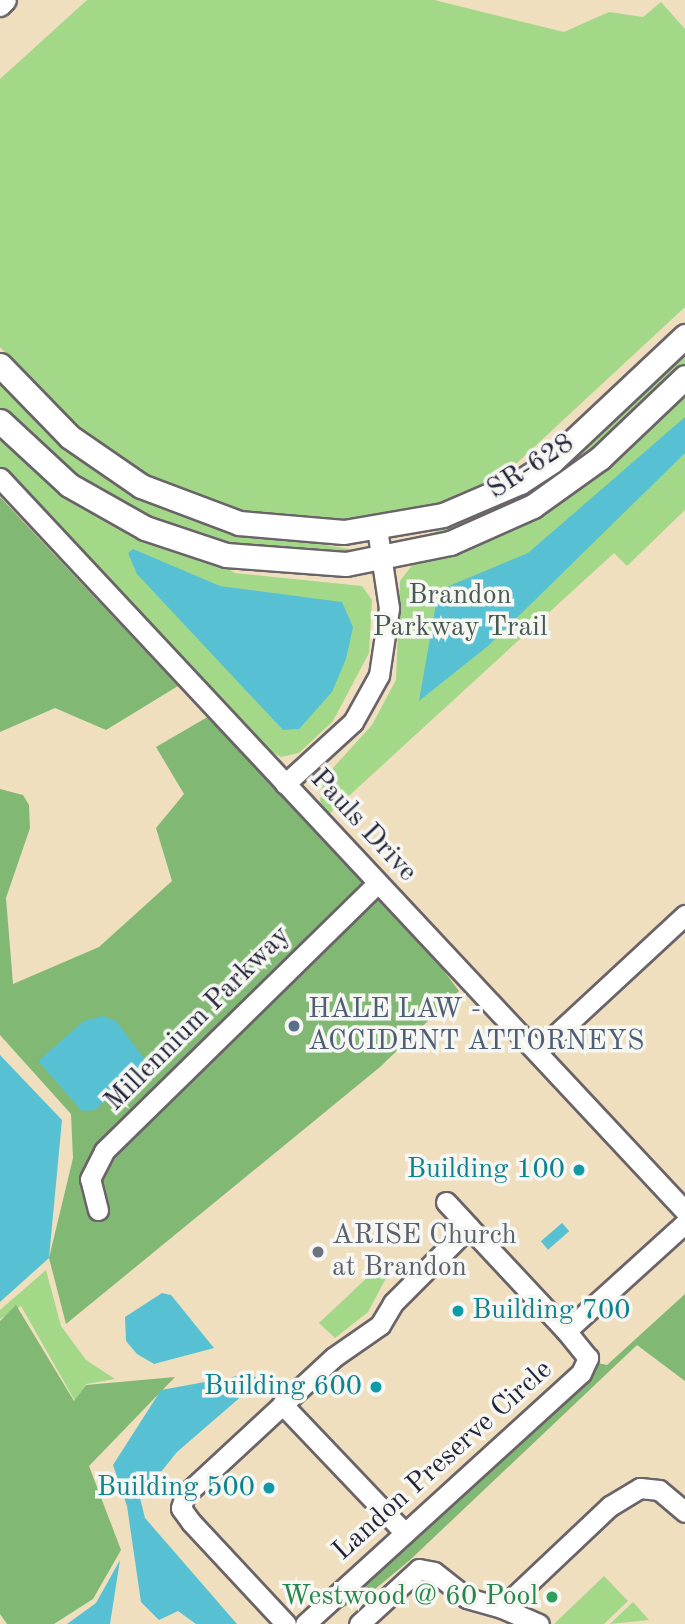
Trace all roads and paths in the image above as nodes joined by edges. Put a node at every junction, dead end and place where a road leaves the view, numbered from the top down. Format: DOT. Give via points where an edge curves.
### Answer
graph roads {
  1 [pos="6,0"];
  2 [pos="0,6"];
  3 [pos="685,336"];
  4 [pos="0,365"];
  5 [pos="685,377"];
  6 [pos="0,421"];
  7 [pos="0,478"];
  8 [pos="377,529"];
  9 [pos="382,560"];
  10 [pos="285,784"];
  11 [pos="378,883"];
  12 [pos="685,915"];
  13 [pos="537,1052"];
  14 [pos="446,1202"];
  15 [pos="98,1210"];
  16 [pos="685,1212"];
  17 [pos="685,1223"];
  18 [pos="469,1227"];
  19 [pos="566,1331"];
  20 [pos="282,1404"];
  21 [pos="685,1511"];
  22 [pos="405,1533"];
  23 [pos="502,1608"];
  24 [pos="286,1624"];
  25 [pos="305,1624"];
  26 [pos="359,1624"];
  27 [pos="539,1624"];
  1 -- 2 [label="street"];
  3 -- 8 [label="main road" via="552,461 520,482 443,515"];
  4 -- 8 [label="main road" via="70,437 174,502 280,530"];
  5 -- 9 [label="main road, SR-628" via="600,458 533,506 450,543"];
  6 -- 9 [label="main road, SR-628" via="85,496 171,538 266,561"];
  7 -- 10 [label="street, Pauls Drive"];
  8 -- 9 [label="street"];
  9 -- 10 [label="street" via="389,608 379,675 353,722"];
  10 -- 11 [label="street, Pauls Drive"];
  11 -- 13 [label="street, Pauls Drive"];
  11 -- 15 [label="street, Millennium Parkway" via="104,1151 90,1179"];
  12 -- 13 [label="street"];
  13 -- 16 [label="street, Pauls Drive"];
  14 -- 18 [label="street, Landon Preserve Circle"];
  17 -- 19 [label="street, Landon Preserve Circle"];
  18 -- 19 [label="street, Landon Preserve Circle"];
  18 -- 20 [label="street" via="393,1303 380,1325"];
  19 -- 22 [label="street, Landon Preserve Circle" via="588,1358 581,1373"];
  20 -- 22 [label="street"];
  20 -- 24 [label="street" via="185,1495 181,1508"];
  21 -- 23 [label="street" via="659,1490 626,1494"];
  22 -- 25 [label="street, Landon Preserve Circle"];
  23 -- 26 [label="street" via="467,1598 434,1572 419,1569"];
  23 -- 27 [label="street"];
}
